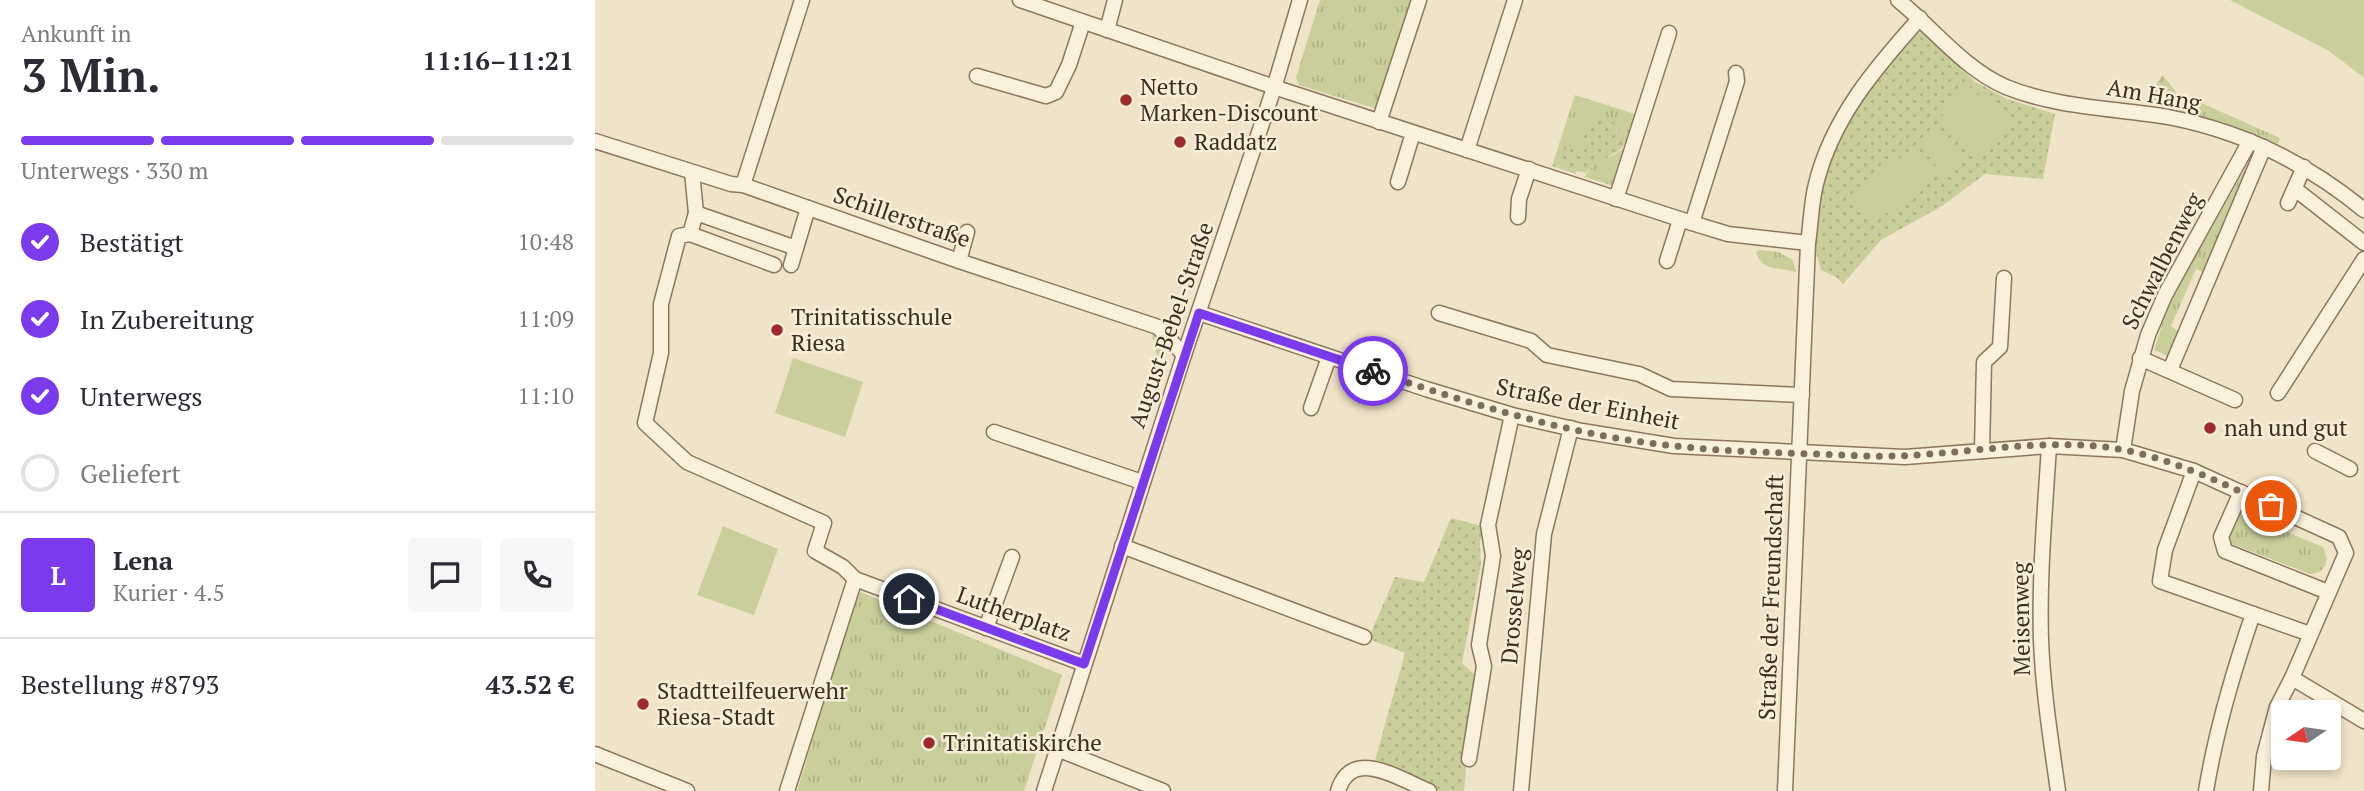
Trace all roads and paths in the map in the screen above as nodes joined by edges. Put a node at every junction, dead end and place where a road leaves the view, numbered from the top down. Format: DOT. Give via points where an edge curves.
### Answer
graph roads {
  1 [pos="801,0"];
  2 [pos="1020,0"];
  3 [pos="1115,0"];
  4 [pos="1300,0"];
  5 [pos="1419,0"];
  6 [pos="1515,0"];
  7 [pos="1898,0"];
  8 [pos="1920,18"];
  9 [pos="1083,22"];
  10 [pos="1107,30"];
  11 [pos="1669,33"];
  12 [pos="1736,73"];
  13 [pos="978,76"];
  14 [pos="1274,88"];
  15 [pos="1379,122"];
  16 [pos="1413,133"];
  17 [pos="595,141"];
  18 [pos="2257,144"];
  19 [pos="1467,150"];
  20 [pos="2304,167"];
  21 [pos="1529,169"];
  22 [pos="692,172"];
  23 [pos="1398,182"];
  24 [pos="743,185"];
  25 [pos="2295,189"];
  26 [pos="1616,199"];
  27 [pos="2288,203"];
  28 [pos="808,208"];
  29 [pos="2364,210"];
  30 [pos="696,213"];
  31 [pos="1518,217"];
  32 [pos="1686,222"];
  33 [pos="967,232"];
  34 [pos="690,234"];
  35 [pos="1808,243"];
  36 [pos="2364,243"];
  37 [pos="796,248"];
  38 [pos="2364,259"];
  39 [pos="958,261"];
  40 [pos="1667,261"];
  41 [pos="774,265"];
  42 [pos="791,265"];
  43 [pos="2004,278"];
  44 [pos="1199,313"];
  45 [pos="1439,313"];
  46 [pos="1184,355"];
  47 [pos="1329,357"];
  48 [pos="2140,359"];
  49 [pos="2170,370"];
  50 [pos="2278,393"];
  51 [pos="1802,395"];
  52 [pos="2235,400"];
  53 [pos="1311,408"];
  54 [pos="1512,415"];
  55 [pos="1571,428"];
  56 [pos="994,432"];
  57 [pos="2049,446"];
  58 [pos="2123,450"];
  59 [pos="1982,451"];
  60 [pos="2315,451"];
  61 [pos="1799,453"];
  62 [pos="2350,468"];
  63 [pos="2194,471"];
  64 [pos="1142,482"];
  65 [pos="2247,495"];
  66 [pos="1122,546"];
  67 [pos="1012,557"];
  68 [pos="855,579"];
  69 [pos="2327,592"];
  70 [pos="2253,614"];
  71 [pos="986,628"];
  72 [pos="2309,634"];
  73 [pos="1364,637"];
  74 [pos="1084,664"];
  75 [pos="2293,678"];
  76 [pos="2364,720"];
  77 [pos="1057,749"];
  78 [pos="595,754"];
  79 [pos="1469,759"];
  80 [pos="687,791"];
  81 [pos="787,791"];
  82 [pos="1044,791"];
  83 [pos="1163,791"];
  84 [pos="1338,791"];
  85 [pos="1429,791"];
  86 [pos="1521,791"];
  87 [pos="1785,791"];
  88 [pos="2058,791"];
  89 [pos="2206,791"];
  90 [pos="2261,791"];
  1 -- 24 [label="street"];
  2 -- 9 [label="street"];
  3 -- 10 [label="street"];
  4 -- 14 [label="street, August-Bebel-Straße"];
  5 -- 15 [label="street"];
  6 -- 19 [label="street"];
  7 -- 8 [label="street, Am Hang"];
  8 -- 18 [label="street, Am Hang" via="1973,67 2035,97 2170,118"];
  8 -- 35 [label="street, Straße der Freundschaft" via="1842,116 1816,184"];
  9 -- 10 [label="street"];
  9 -- 13 [label="street" via="1056,92 1046,96"];
  10 -- 14 [label="street"];
  11 -- 26 [label="street"];
  12 -- 32 [label="street"];
  14 -- 15 [label="street"];
  14 -- 44 [label="street, August-Bebel-Straße"];
  15 -- 16 [label="street"];
  16 -- 19 [label="street"];
  16 -- 23 [label="street"];
  17 -- 22 [label="street, Schillerstraße"];
  18 -- 20 [label="street, Am Hang"];
  18 -- 48 [label="street, Schwalbenweg" via="2165,295"];
  18 -- 49 [label="street"];
  19 -- 21 [label="street"];
  20 -- 25 [label="street"];
  20 -- 29 [label="street, Am Hang"];
  21 -- 26 [label="street"];
  21 -- 31 [label="street"];
  22 -- 24 [label="street, Schillerstraße"];
  22 -- 30 [label="street"];
  24 -- 28 [label="street, Schillerstraße"];
  25 -- 27 [label="street"];
  25 -- 36 [label="street"];
  26 -- 32 [label="street"];
  28 -- 37 [label="street"];
  28 -- 39 [label="street, Schillerstraße"];
  30 -- 34 [label="street"];
  30 -- 37 [label="street"];
  32 -- 35 [label="street" via="1728,234"];
  32 -- 40 [label="street"];
  33 -- 39 [label="street"];
  34 -- 41 [label="street"];
  34 -- 68 [label="street, Lutherplatz" via="679,236 661,304 661,352 645,423 687,462 824,523 815,551"];
  35 -- 51 [label="street, Straße der Freundschaft"];
  37 -- 42 [label="street"];
  38 -- 50 [label="street"];
  39 -- 46 [label="street, Schillerstraße" via="1158,327"];
  43 -- 59 [label="street" via="2000,347 1984,362"];
  44 -- 46 [label="street, August-Bebel-Straße"];
  44 -- 47 [label="street, Straße der Einheit"];
  45 -- 51 [label="street" via="1531,341 1547,355 1639,374 1671,389"];
  46 -- 64 [label="street, August-Bebel-Straße"];
  47 -- 53 [label="street"];
  47 -- 54 [label="street, Straße der Einheit"];
  48 -- 49 [label="street"];
  48 -- 58 [label="street, Schwalbenweg"];
  49 -- 52 [label="street"];
  51 -- 61 [label="street, Straße der Freundschaft"];
  54 -- 55 [label="street, Straße der Einheit"];
  54 -- 79 [label="street" via="1488,524 1493,556 1479,645 1484,666"];
  55 -- 61 [label="street, Straße der Einheit" via="1674,446"];
  55 -- 86 [label="street, Drosselweg" via="1543,534"];
  56 -- 64 [label="street"];
  57 -- 58 [label="street, Straße der Einheit"];
  57 -- 59 [label="street, Straße der Einheit"];
  57 -- 88 [label="street, Meisenweg" via="2041,622"];
  58 -- 63 [label="street, Straße der Einheit"];
  59 -- 61 [label="street, Straße der Einheit" via="1905,457"];
  60 -- 62 [label="street"];
  61 -- 87 [label="street, Straße der Freundschaft"];
  63 -- 65 [label="street, Straße der Einheit"];
  63 -- 70 [label="street" via="2165,550 2160,581"];
  64 -- 66 [label="street, August-Bebel-Straße"];
  65 -- 69 [label="street, Straße der Einheit" via="2339,537 2346,553"];
  65 -- 69 [label="street" via="2221,537 2225,551"];
  66 -- 73 [label="street"];
  66 -- 74 [label="street, August-Bebel-Straße"];
  67 -- 71 [label="street"];
  68 -- 71 [label="street, Lutherplatz"];
  68 -- 81 [label="street"];
  69 -- 72 [label="street"];
  70 -- 72 [label="street"];
  70 -- 89 [label="street" via="2224,706"];
  71 -- 74 [label="street, Lutherplatz"];
  72 -- 75 [label="street"];
  74 -- 77 [label="street, Lutherplatz"];
  75 -- 76 [label="street"];
  75 -- 90 [label="street" via="2270,730"];
  77 -- 82 [label="street, Lutherplatz"];
  77 -- 83 [label="street"];
  78 -- 80 [label="street"];
  84 -- 85 [label="street" via="1342,779 1358,767 1372,768"];
}
